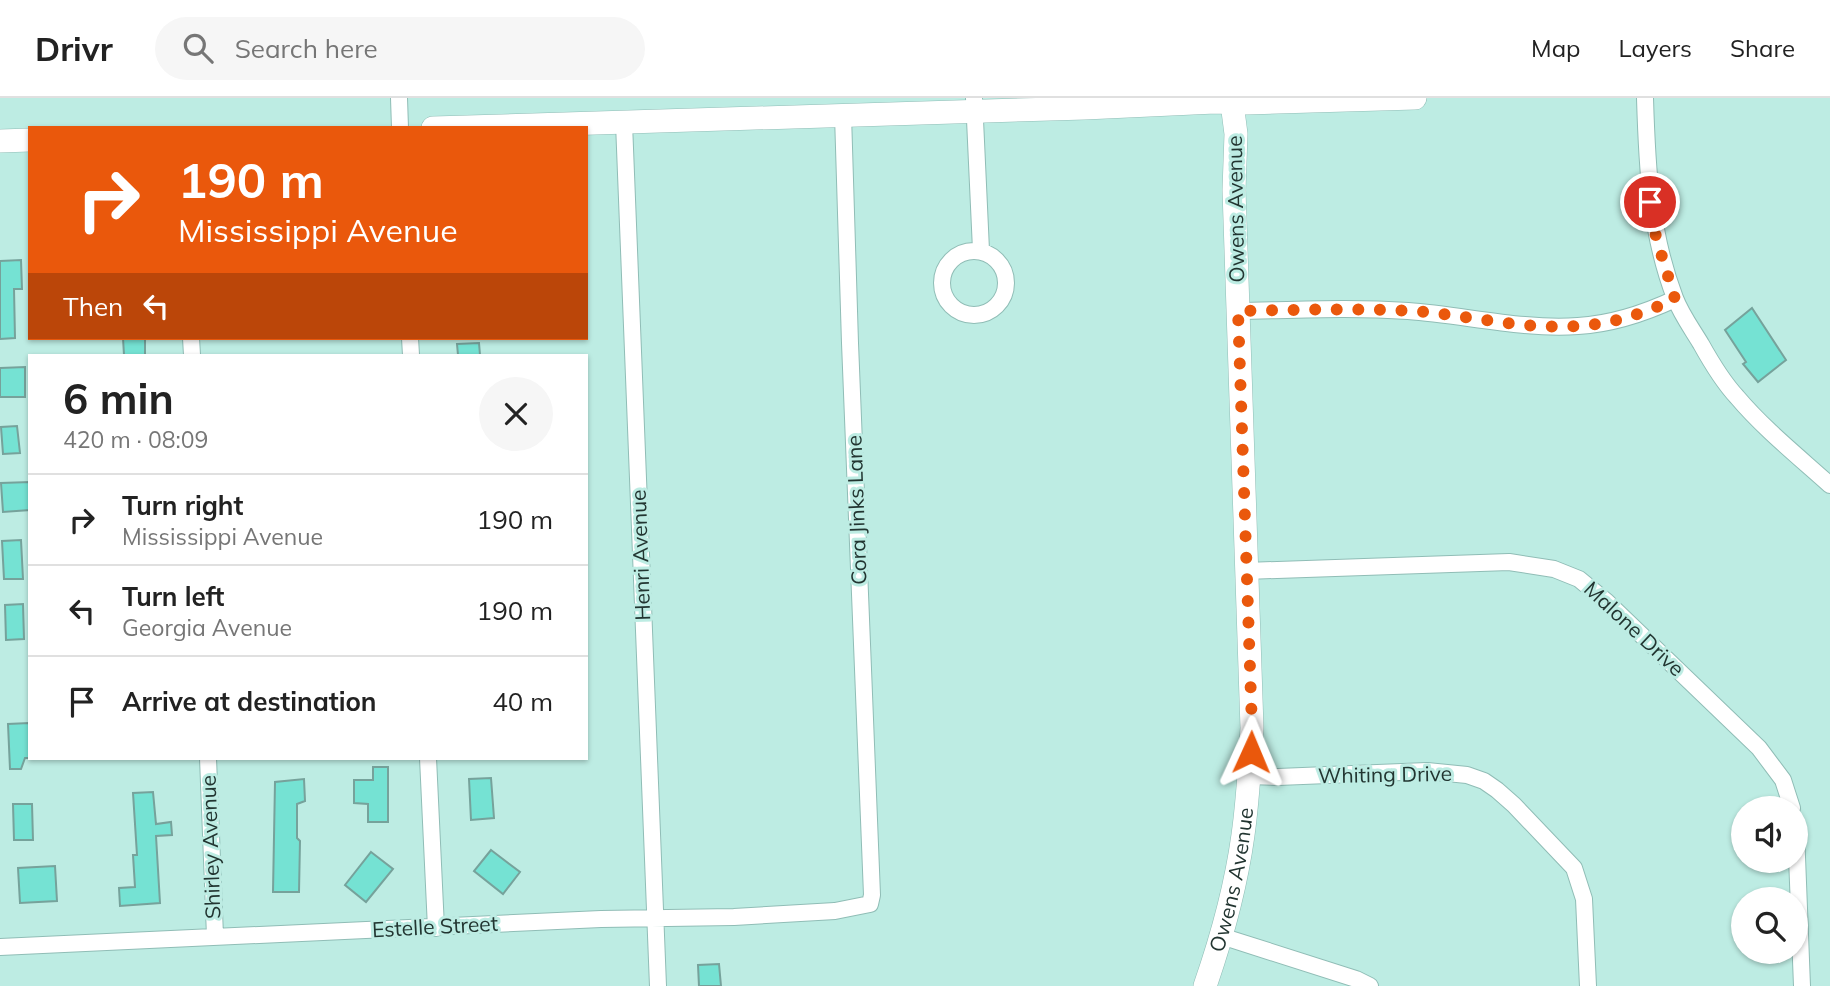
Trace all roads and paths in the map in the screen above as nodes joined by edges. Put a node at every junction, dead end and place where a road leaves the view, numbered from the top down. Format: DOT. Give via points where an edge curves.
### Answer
graph roads {
  1 [pos="399,98"];
  2 [pos="1415,98"];
  3 [pos="1645,98"];
  4 [pos="1232,101"];
  5 [pos="974,104"];
  6 [pos="843,115"];
  7 [pos="624,123"];
  8 [pos="400,126"];
  9 [pos="468,126"];
  10 [pos="28,140"];
  11 [pos="0,141"];
  12 [pos="981,250"];
  13 [pos="1675,299"];
  14 [pos="1238,311"];
  15 [pos="1830,485"];
  16 [pos="1246,570"];
  17 [pos="208,760"];
  18 [pos="428,760"];
  19 [pos="1249,776"];
  20 [pos="1788,796"];
  21 [pos="1798,873"];
  22 [pos="870,905"];
  23 [pos="656,918"];
  24 [pos="436,928"];
  25 [pos="215,936"];
  26 [pos="1221,936"];
  27 [pos="0,947"];
  28 [pos="658,986"];
  29 [pos="1205,986"];
  30 [pos="1370,986"];
  31 [pos="1588,986"];
  32 [pos="1802,986"];
  1 -- 8 [label="street"];
  2 -- 4 [label="street"];
  3 -- 13 [label="street" via="1650,202"];
  4 -- 5 [label="street" via="1085,108"];
  4 -- 14 [label="street, Owens Avenue"];
  5 -- 6 [label="street"];
  5 -- 12 [label="street"];
  6 -- 7 [label="street"];
  6 -- 22 [label="street, Cora Jinks Lane"];
  7 -- 9 [label="street"];
  7 -- 23 [label="street, Henri Avenue"];
  10 -- 11 [label="street"];
  12 -- 12 [label="street" via="959,254 950,261 941,281 948,302 967,315 987,313 1006,290 1004,269"];
  13 -- 14 [label="street" via="1619,320 1565,327 1367,308"];
  13 -- 15 [label="street" via="1736,397"];
  14 -- 16 [label="street, Owens Avenue"];
  16 -- 19 [label="street, Owens Avenue" via="1252,728"];
  16 -- 20 [label="street, Malone Drive" via="1509,562 1554,569 1579,579 1759,748 1783,779"];
  17 -- 25 [label="street, Shirley Avenue"];
  18 -- 24 [label="street"];
  19 -- 26 [label="street, Owens Avenue" via="1243,836"];
  19 -- 31 [label="street, Whiting Drive" via="1427,771 1467,775 1490,785 1574,868 1584,899"];
  21 -- 32 [label="street"];
  22 -- 23 [label="street, Estelle Street" via="835,911"];
  23 -- 24 [label="street, Estelle Street"];
  23 -- 28 [label="street, Henri Avenue"];
  24 -- 25 [label="street, Estelle Street"];
  25 -- 27 [label="street, Estelle Street"];
  26 -- 29 [label="street, Owens Avenue"];
  26 -- 30 [label="street"];
}
